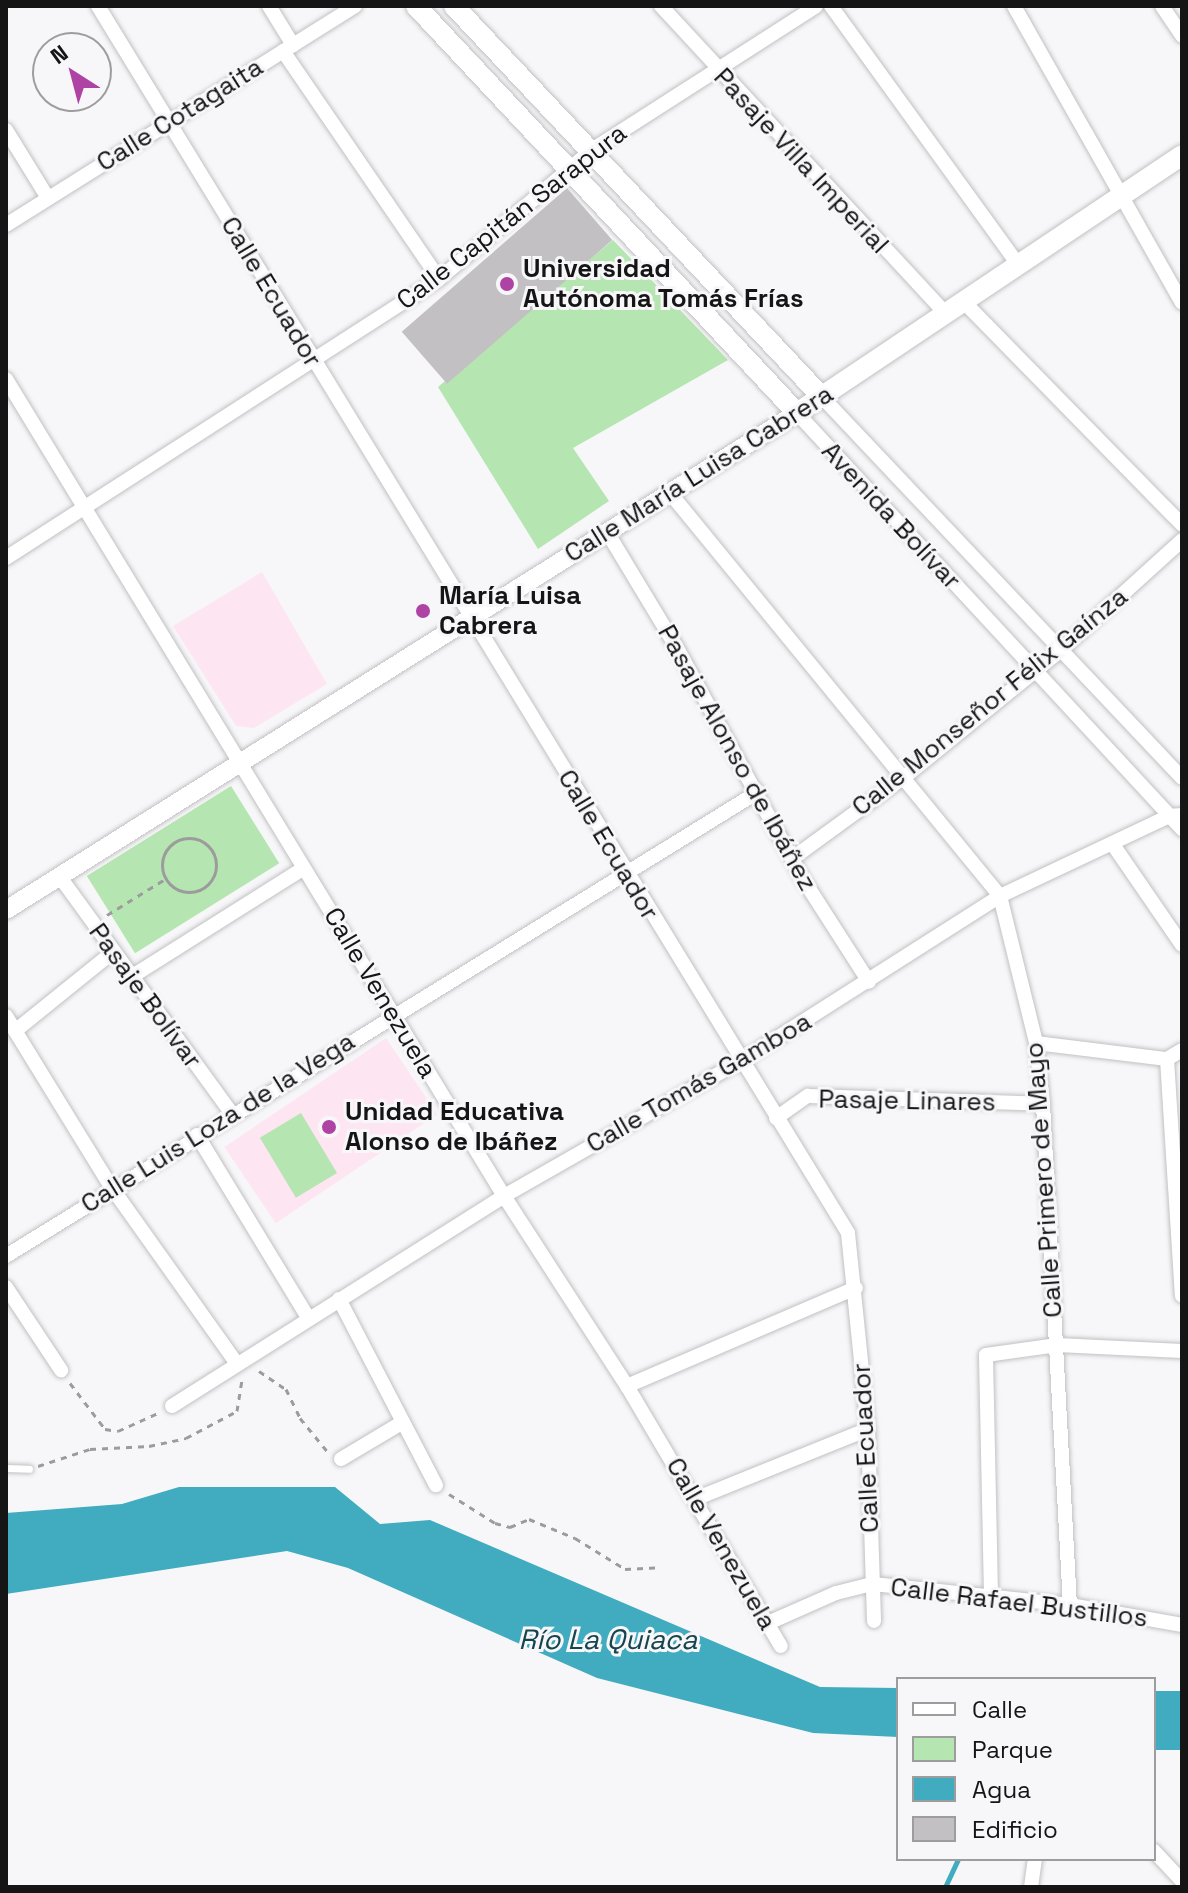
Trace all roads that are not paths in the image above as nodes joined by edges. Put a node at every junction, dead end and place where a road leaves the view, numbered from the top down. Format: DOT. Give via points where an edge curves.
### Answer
graph roads {
  1 [pos="98,6"];
  2 [pos="269,6"];
  3 [pos="355,6"];
  4 [pos="416,6"];
  5 [pos="454,6"];
  6 [pos="661,6"];
  7 [pos="816,6"];
  8 [pos="831,6"];
  9 [pos="1014,6"];
  10 [pos="1162,6"];
  11 [pos="1182,36"];
  12 [pos="288,48"];
  13 [pos="716,70"];
  14 [pos="169,122"];
  15 [pos="6,130"];
  16 [pos="592,150"];
  17 [pos="1182,155"];
  18 [pos="570,169"];
  19 [pos="1121,195"];
  20 [pos="48,198"];
  21 [pos="6,225"];
  22 [pos="1017,263"];
  23 [pos="439,279"];
  24 [pos="963,301"];
  25 [pos="1182,303"];
  26 [pos="945,313"];
  27 [pos="314,363"];
  28 [pos="6,379"];
  29 [pos="822,397"];
  30 [pos="797,413"];
  31 [pos="670,493"];
  32 [pos="83,509"];
  33 [pos="1182,525"];
  34 [pos="607,532"];
  35 [pos="1182,540"];
  36 [pos="6,558"];
  37 [pos="471,617"];
  38 [pos="1062,649"];
  39 [pos="1033,671"];
  40 [pos="241,765"];
  41 [pos="907,775"];
  42 [pos="1182,778"];
  43 [pos="758,792"];
  44 [pos="1176,815"];
  45 [pos="1182,829"];
  46 [pos="1114,846"];
  47 [pos="793,858"];
  48 [pos="304,868"];
  49 [pos="624,873"];
  50 [pos="60,877"];
  51 [pos="1000,896"];
  52 [pos="6,910"];
  53 [pos="1182,945"];
  54 [pos="113,952"];
  55 [pos="131,977"];
  56 [pos="869,982"];
  57 [pos="393,1014"];
  58 [pos="6,1016"];
  59 [pos="15,1031"];
  60 [pos="1036,1043"];
  61 [pos="1182,1050"];
  62 [pos="1167,1059"];
  63 [pos="741,1061"];
  64 [pos="1043,1104"];
  65 [pos="232,1114"];
  66 [pos="776,1118"];
  67 [pos="197,1135"];
  68 [pos="112,1188"];
  69 [pos="504,1196"];
  70 [pos="6,1256"];
  71 [pos="6,1287"];
  72 [pos="856,1288"];
  73 [pos="1182,1296"];
  74 [pos="339,1299"];
  75 [pos="309,1319"];
  76 [pos="1057,1345"];
  77 [pos="1182,1351"];
  78 [pos="237,1364"];
  79 [pos="61,1370"];
  80 [pos="627,1386"];
  81 [pos="172,1406"];
  82 [pos="403,1422"];
  83 [pos="868,1429"];
  84 [pos="341,1459"];
  85 [pos="6,1468"];
  86 [pos="29,1469"];
  87 [pos="436,1485"];
  88 [pos="695,1499"];
  89 [pos="873,1584"];
  90 [pos="991,1595"];
  91 [pos="1070,1605"];
  92 [pos="874,1621"];
  93 [pos="768,1623"];
  94 [pos="1182,1625"];
  95 [pos="781,1646"];
  96 [pos="1156,1853"];
  97 [pos="1035,1861"];
  98 [pos="1182,1881"];
  99 [pos="1031,1887"];
  1 -- 14 [label="street, Calle Ecuador"];
  2 -- 12 [label="street"];
  3 -- 12 [label="street, Calle Cotagaita"];
  4 -- 18 [label="main road, Avenida Bolívar"];
  5 -- 16 [label="main road, Avenida Bolívar"];
  6 -- 13 [label="street, Pasaje Villa Imperial"];
  7 -- 13 [label="street, Calle Capitán Sarapura"];
  8 -- 22 [label="street"];
  9 -- 19 [label="street"];
  10 -- 11 [label="street"];
  12 -- 14 [label="street, Calle Cotagaita"];
  12 -- 23 [label="street"];
  13 -- 16 [label="street, Calle Capitán Sarapura"];
  13 -- 26 [label="street, Pasaje Villa Imperial"];
  14 -- 20 [label="street, Calle Cotagaita"];
  14 -- 27 [label="street, Calle Ecuador"];
  15 -- 20 [label="street"];
  16 -- 18 [label="street, Calle Capitán Sarapura"];
  16 -- 29 [label="main road, Avenida Bolívar"];
  17 -- 19 [label="main road, Calle María Luisa Cabrera"];
  18 -- 23 [label="street, Calle Capitán Sarapura"];
  18 -- 30 [label="main road, Avenida Bolívar"];
  19 -- 22 [label="main road, Calle María Luisa Cabrera"];
  19 -- 25 [label="street"];
  20 -- 21 [label="street, Calle Cotagaita"];
  22 -- 24 [label="main road, Calle María Luisa Cabrera"];
  23 -- 27 [label="street, Calle Capitán Sarapura"];
  24 -- 26 [label="main road, Calle María Luisa Cabrera"];
  24 -- 33 [label="street"];
  26 -- 29 [label="main road, Calle María Luisa Cabrera"];
  27 -- 32 [label="street, Calle Capitán Sarapura"];
  27 -- 37 [label="street, Calle Ecuador"];
  28 -- 32 [label="street, Calle Venezuela"];
  29 -- 30 [label="main road, Calle María Luisa Cabrera"];
  29 -- 38 [label="street, Avenida Bolívar"];
  30 -- 31 [label="street, Calle María Luisa Cabrera"];
  30 -- 39 [label="street, Avenida Bolívar"];
  31 -- 34 [label="street, Calle María Luisa Cabrera"];
  31 -- 41 [label="street, Calle Primero de Mayo"];
  32 -- 36 [label="street, Calle Capitán Sarapura"];
  32 -- 40 [label="street, Calle Venezuela"];
  34 -- 37 [label="street, Calle María Luisa Cabrera"];
  34 -- 43 [label="street, Pasaje Alonso de Ibáñez"];
  35 -- 38 [label="street, Calle Monseñor Félix Gaínza"];
  37 -- 40 [label="street, Calle María Luisa Cabrera"];
  37 -- 49 [label="street, Calle Ecuador"];
  38 -- 39 [label="street, Calle Monseñor Félix Gaínza"];
  38 -- 42 [label="street, Avenida Bolívar"];
  39 -- 41 [label="street, Calle Monseñor Félix Gaínza"];
  39 -- 44 [label="street, Avenida Bolívar"];
  40 -- 48 [label="street, Calle Venezuela"];
  40 -- 50 [label="street, Calle María Luisa Cabrera"];
  41 -- 47 [label="street, Calle Monseñor Félix Gaínza"];
  41 -- 51 [label="street, Calle Primero de Mayo"];
  43 -- 47 [label="street, Pasaje Alonso de Ibáñez"];
  43 -- 49 [label="street, Calle Luis Loza de la Vega"];
  44 -- 45 [label="street, Avenida Bolívar"];
  44 -- 46 [label="street, Calle Tomás Gamboa"];
  46 -- 51 [label="street, Calle Tomás Gamboa"];
  46 -- 53 [label="street"];
  47 -- 56 [label="street, Pasaje Alonso de Ibáñez"];
  48 -- 55 [label="street"];
  48 -- 57 [label="street, Calle Venezuela"];
  49 -- 57 [label="street, Calle Luis Loza de la Vega"];
  49 -- 63 [label="street, Calle Ecuador"];
  50 -- 52 [label="street, Calle María Luisa Cabrera"];
  50 -- 54 [label="street, Pasaje Bolívar"];
  51 -- 56 [label="street, Calle Tomás Gamboa"];
  51 -- 60 [label="street, Calle Primero de Mayo"];
  54 -- 55 [label="street, Pasaje Bolívar"];
  54 -- 59 [label="street"];
  55 -- 65 [label="street, Pasaje Bolívar"];
  56 -- 63 [label="street, Calle Tomás Gamboa"];
  57 -- 65 [label="street, Calle Luis Loza de la Vega"];
  57 -- 69 [label="street, Calle Venezuela"];
  58 -- 59 [label="street"];
  59 -- 68 [label="street"];
  60 -- 62 [label="street"];
  60 -- 64 [label="street, Calle Primero de Mayo"];
  61 -- 62 [label="street"];
  62 -- 73 [label="street"];
  63 -- 66 [label="street, Calle Ecuador"];
  63 -- 69 [label="street, Calle Tomás Gamboa"];
  64 -- 66 [label="street, Pasaje Linares" via="808,1096"];
  64 -- 76 [label="street, Calle Primero de Mayo"];
  65 -- 67 [label="street, Calle Luis Loza de la Vega"];
  66 -- 72 [label="street, Calle Ecuador" via="848,1233"];
  67 -- 68 [label="street, Calle Luis Loza de la Vega"];
  67 -- 75 [label="street"];
  68 -- 70 [label="street, Calle Luis Loza de la Vega"];
  68 -- 78 [label="street"];
  69 -- 74 [label="street, Calle Tomás Gamboa"];
  69 -- 80 [label="street, Calle Venezuela"];
  71 -- 79 [label="street"];
  72 -- 80 [label="street"];
  72 -- 83 [label="street, Calle Ecuador"];
  74 -- 75 [label="street, Calle Tomás Gamboa"];
  74 -- 82 [label="street"];
  75 -- 78 [label="street, Calle Tomás Gamboa"];
  76 -- 77 [label="street"];
  76 -- 90 [label="street" via="986,1355"];
  76 -- 91 [label="street, Calle Primero de Mayo"];
  78 -- 81 [label="street, Calle Tomás Gamboa"];
  80 -- 88 [label="street, Calle Venezuela"];
  82 -- 84 [label="street"];
  82 -- 87 [label="street"];
  83 -- 88 [label="street"];
  83 -- 89 [label="street, Calle Ecuador"];
  85 -- 86 [label="lane"];
  88 -- 93 [label="street, Calle Venezuela"];
  89 -- 90 [label="street, Calle Rafael Bustillos"];
  89 -- 92 [label="street, Calle Ecuador"];
  89 -- 93 [label="street, Calle Rafael Bustillos" via="836,1593"];
  90 -- 91 [label="street, Calle Rafael Bustillos"];
  91 -- 94 [label="street, Calle Rafael Bustillos"];
  93 -- 95 [label="street, Calle Venezuela"];
  96 -- 98 [label="street"];
  97 -- 99 [label="street"];
}
